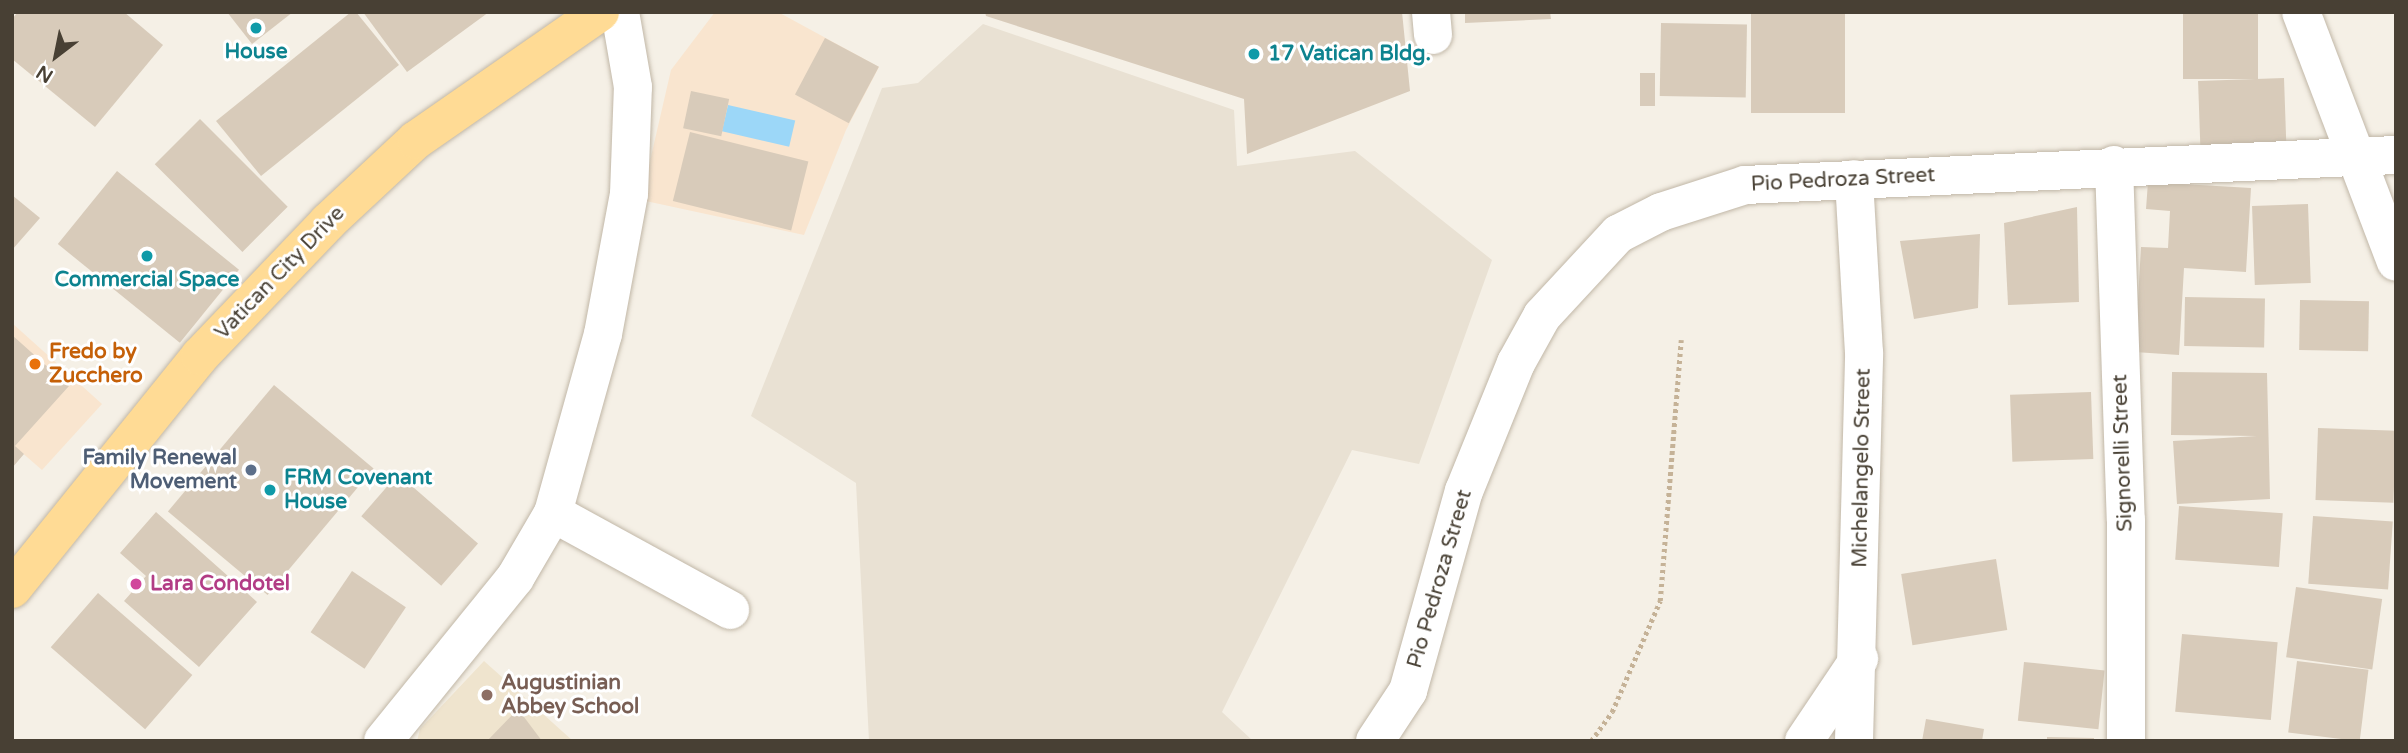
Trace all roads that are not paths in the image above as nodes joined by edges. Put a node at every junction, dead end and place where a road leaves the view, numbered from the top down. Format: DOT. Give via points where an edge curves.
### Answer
graph roads {
  1 [pos="600,12"];
  2 [pos="620,12"];
  3 [pos="2301,12"];
  4 [pos="2396,155"];
  5 [pos="2355,160"];
  6 [pos="2114,165"];
  7 [pos="1854,179"];
  8 [pos="2396,262"];
  9 [pos="553,513"];
  10 [pos="12,589"];
  11 [pos="730,610"];
  12 [pos="1860,658"];
  13 [pos="383,741"];
  14 [pos="1374,741"];
  15 [pos="1804,741"];
  16 [pos="1854,741"];
  17 [pos="2126,741"];
  1 -- 10 [label="main road, Vatican City Drive" via="416,141 328,222 200,356"];
  2 -- 9 [label="street" via="634,87 629,194 603,334"];
  3 -- 5 [label="street"];
  4 -- 5 [label="street, Pio Pedroza Street"];
  5 -- 6 [label="street, Pio Pedroza Street"];
  5 -- 8 [label="street"];
  6 -- 7 [label="street, Pio Pedroza Street"];
  6 -- 17 [label="street, Signorelli Street" via="2126,520"];
  7 -- 12 [label="street, Michelangelo Street" via="1864,353"];
  7 -- 14 [label="street, Pio Pedroza Street" via="1745,185 1661,212 1618,234 1581,270 1542,316 1491,420 1464,491 1408,691"];
  9 -- 11 [label="street"];
  9 -- 13 [label="street" via="515,578"];
  12 -- 15 [label="street"];
  12 -- 16 [label="street, Michelangelo Street"];
}
